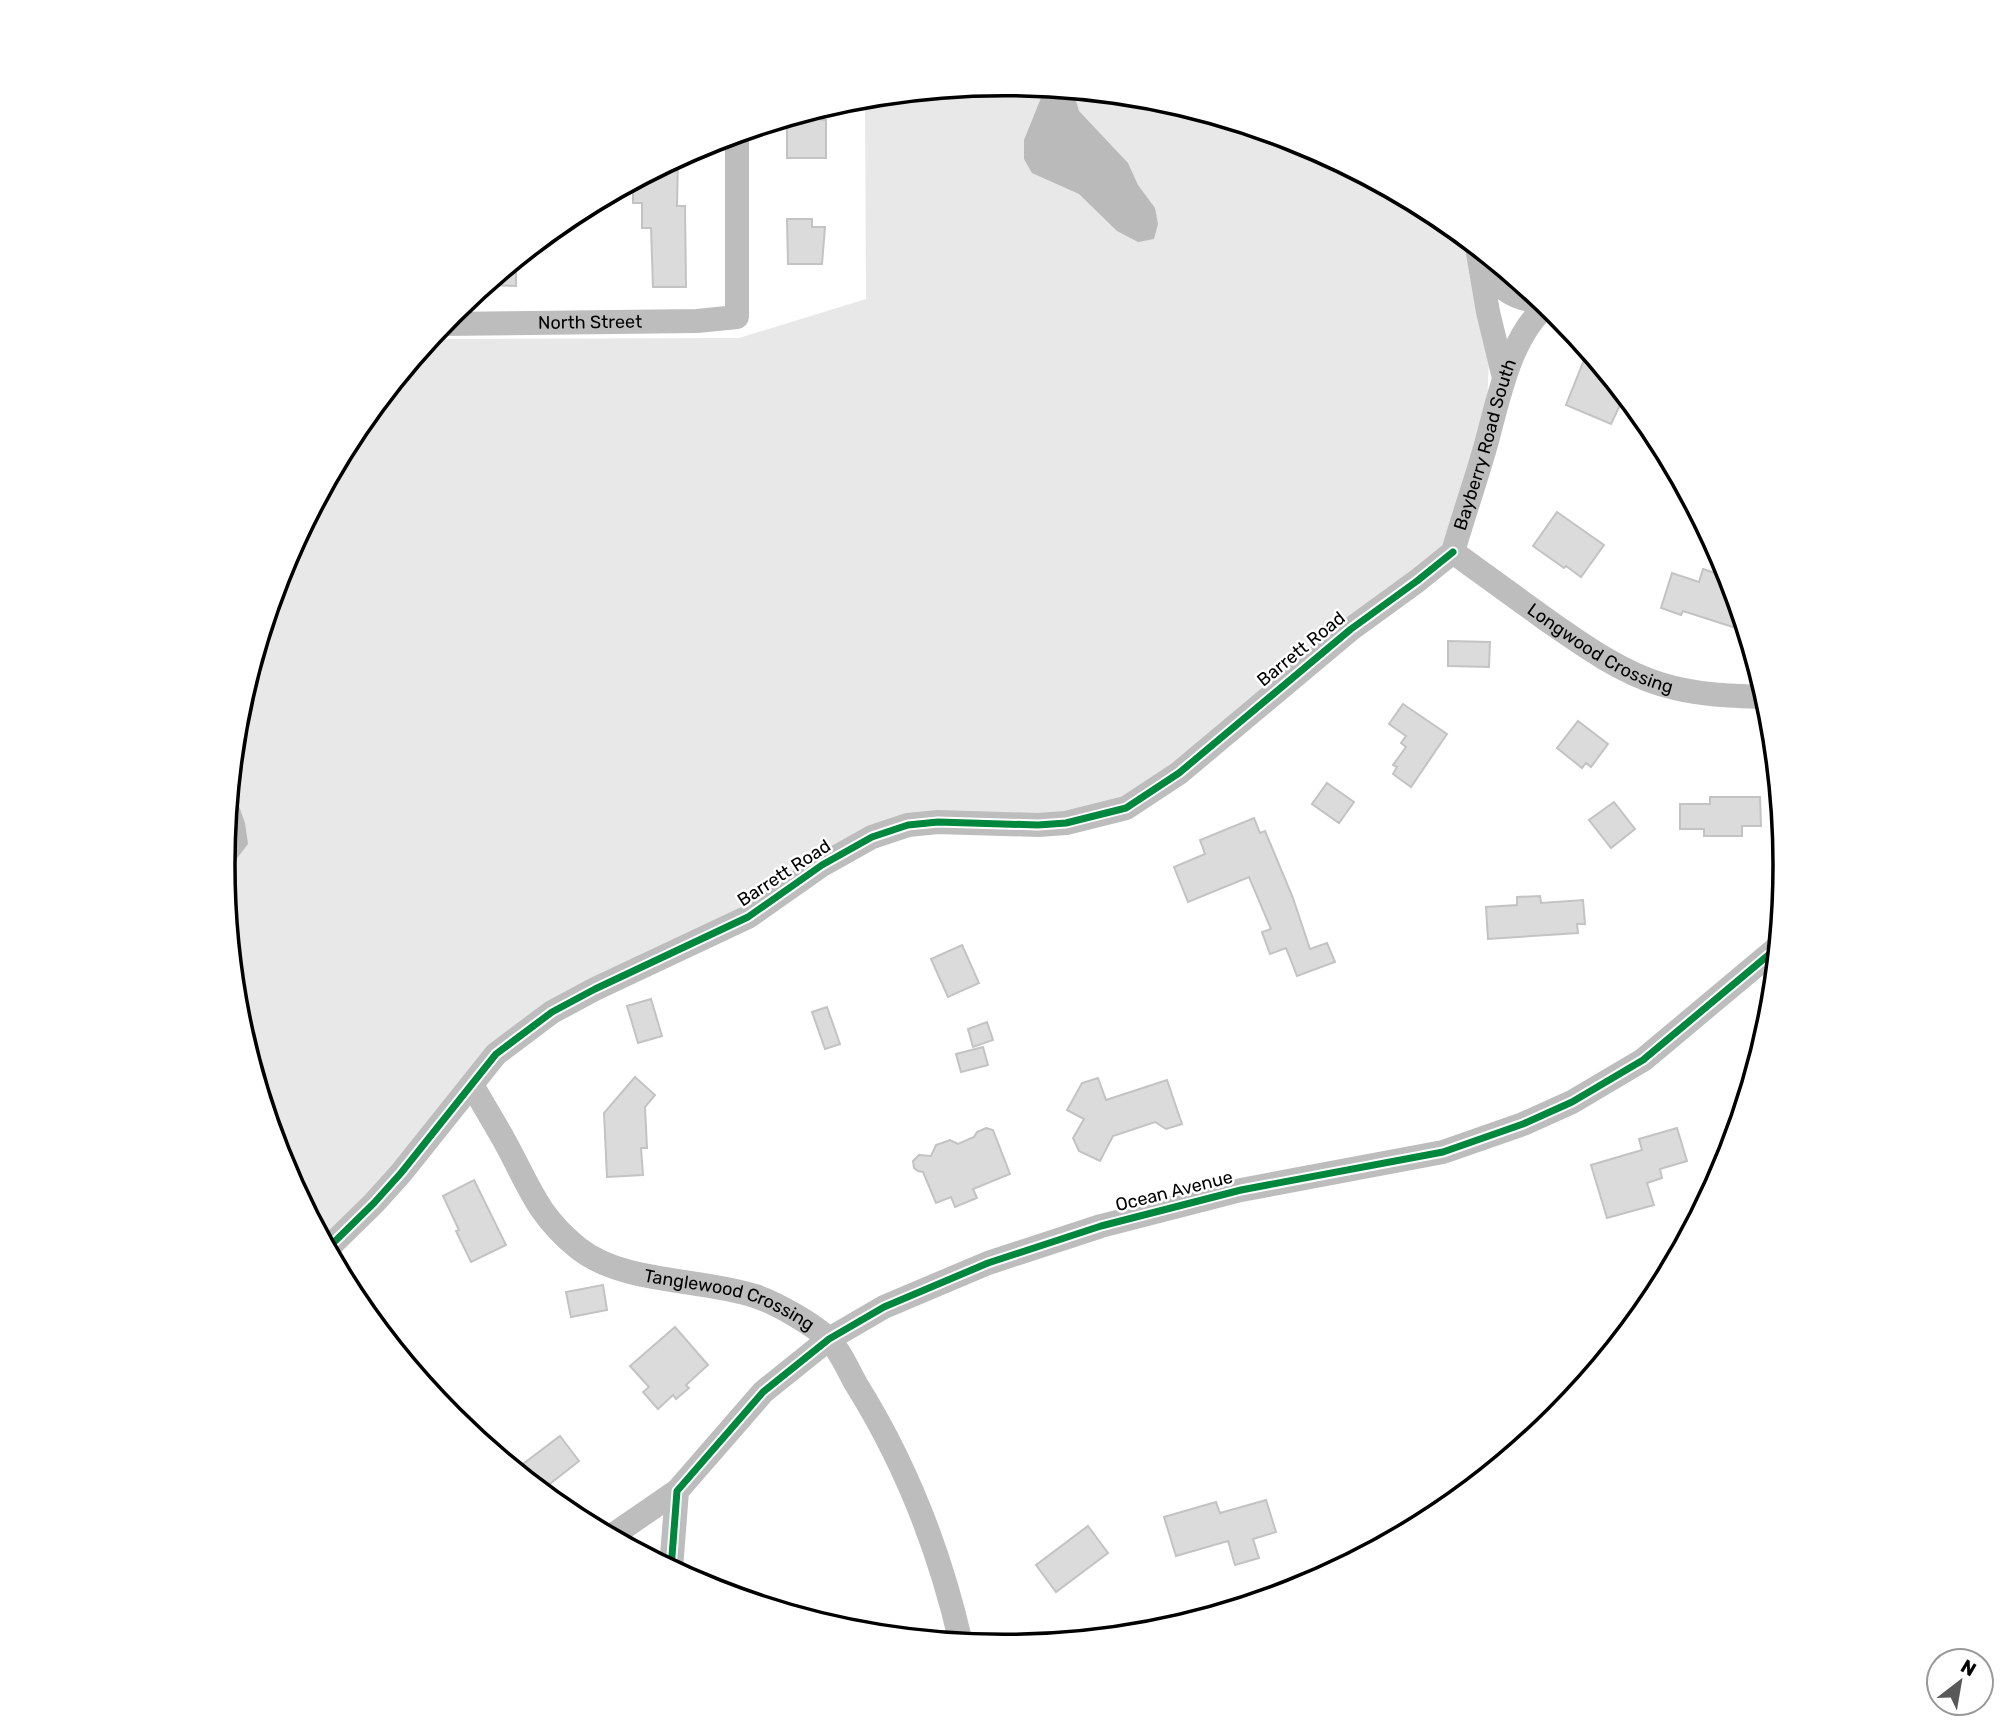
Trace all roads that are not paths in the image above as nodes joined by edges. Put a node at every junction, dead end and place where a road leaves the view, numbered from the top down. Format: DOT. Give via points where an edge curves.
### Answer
graph roads {
  1 [pos="737,145"];
  2 [pos="1479,260"];
  3 [pos="1483,263"];
  4 [pos="1524,299"];
  5 [pos="1539,313"];
  6 [pos="459,324"];
  7 [pos="1504,378"];
  8 [pos="1453,552"];
  9 [pos="1755,697"];
  10 [pos="1768,955"];
  11 [pos="472,1085"];
  12 [pos="334,1242"];
  13 [pos="829,1339"];
  14 [pos="677,1490"];
  15 [pos="618,1531"];
  16 [pos="672,1559"];
  17 [pos="959,1633"];
  1 -- 6 [label="street, North Street" via="737,317"];
  2 -- 7 [label="street, Bayberry Road South"];
  3 -- 4 [label="street, Bayberry Road South" via="1499,285"];
  5 -- 7 [label="street"];
  7 -- 8 [label="street, Bayberry Road South"];
  8 -- 9 [label="street, Longwood Crossing" via="1617,666 1685,691"];
  8 -- 11 [label="street, Barrett Road" via="1351,629 1179,773 1126,808 1066,823 938,822 908,825 872,837 822,865 748,917 552,1012 496,1054"];
  10 -- 13 [label="street, Ocean Avenue" via="1643,1060 1572,1102 1523,1124 1443,1152 1241,1190 1101,1226 935,1284"];
  11 -- 12 [label="street, Barrett Road" via="383,1193"];
  11 -- 13 [label="street, Tanglewood Crossing" via="539,1208 553,1227 581,1250 626,1272 755,1296 779,1305"];
  13 -- 14 [label="street, Ocean Avenue" via="763,1392"];
  13 -- 17 [label="street, Tanglewood Crossing" via="885,1431 925,1518"];
  14 -- 15 [label="street, Ocean Avenue"];
  14 -- 16 [label="street"];
}
